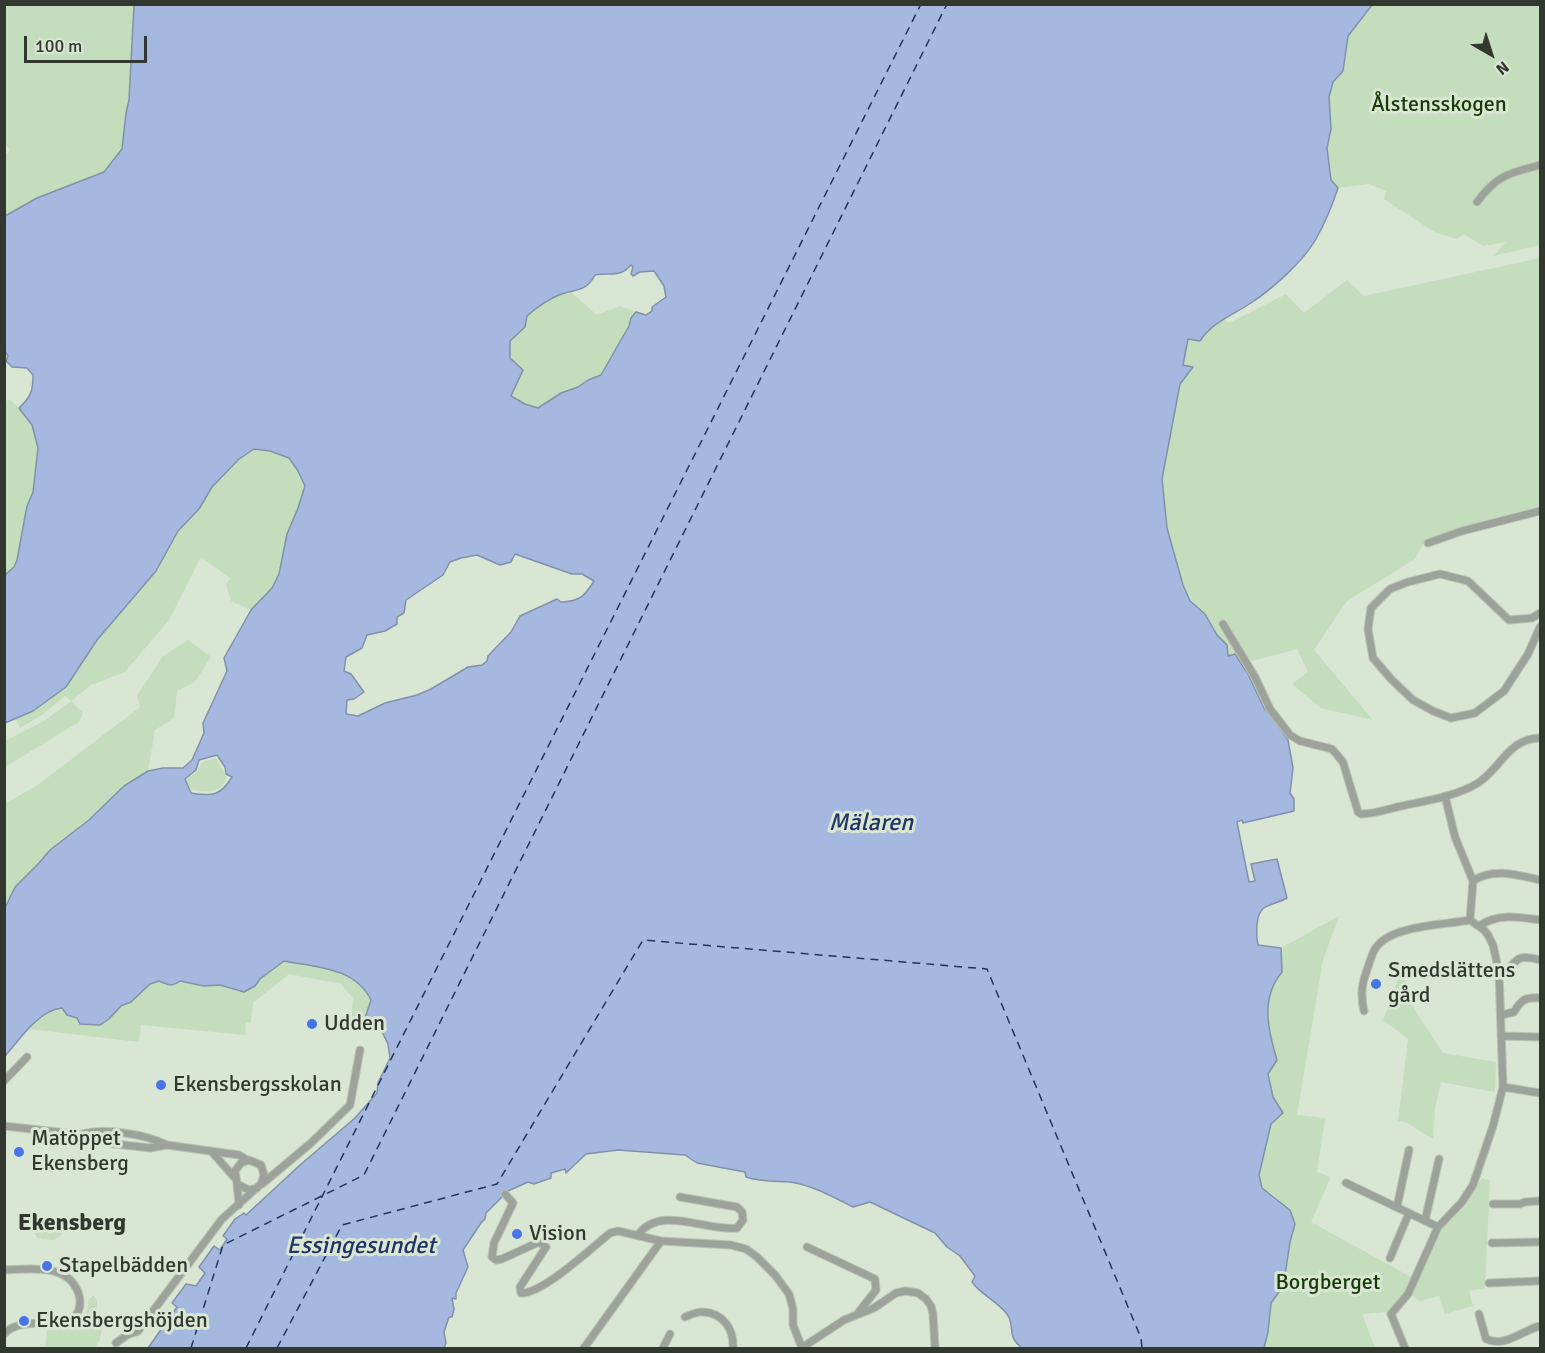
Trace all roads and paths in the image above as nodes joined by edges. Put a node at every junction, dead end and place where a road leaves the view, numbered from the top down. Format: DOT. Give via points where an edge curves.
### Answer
graph roads {
  1 [pos="1540,165"];
  2 [pos="1477,202"];
  3 [pos="1540,511"];
  4 [pos="1428,543"];
  5 [pos="1540,613"];
  6 [pos="1223,624"];
  7 [pos="1540,627"];
  8 [pos="1540,738"];
  9 [pos="1445,796"];
  10 [pos="1540,880"];
  11 [pos="1473,881"];
  12 [pos="1470,920"];
  13 [pos="1540,920"];
  14 [pos="1479,926"];
  15 [pos="1540,960"];
  16 [pos="1499,972"];
  17 [pos="1540,998"];
  18 [pos="1364,1011"];
  19 [pos="1502,1015"];
  20 [pos="1501,1036"];
  21 [pos="1540,1038"];
  22 [pos="360,1050"];
  23 [pos="27,1057"];
  24 [pos="4,1081"];
  25 [pos="1503,1087"];
  26 [pos="1540,1093"];
  27 [pos="4,1126"];
  28 [pos="1409,1150"];
  29 [pos="212,1152"];
  30 [pos="1439,1159"];
  31 [pos="247,1160"];
  32 [pos="261,1165"];
  33 [pos="281,1168"];
  34 [pos="236,1180"];
  35 [pos="1346,1184"];
  36 [pos="259,1186"];
  37 [pos="505,1194"];
  38 [pos="680,1197"];
  39 [pos="1540,1201"];
  40 [pos="1493,1204"];
  41 [pos="238,1205"];
  42 [pos="1397,1207"];
  43 [pos="1409,1213"];
  44 [pos="1425,1221"];
  45 [pos="1438,1227"];
  46 [pos="638,1234"];
  47 [pos="661,1240"];
  48 [pos="1540,1242"];
  49 [pos="1492,1243"];
  50 [pos="807,1246"];
  51 [pos="1390,1258"];
  52 [pos="4,1270"];
  53 [pos="1540,1281"];
  54 [pos="1489,1284"];
  55 [pos="1479,1314"];
  56 [pos="857,1315"];
  57 [pos="685,1317"];
  58 [pos="1540,1326"];
  59 [pos="4,1334"];
  60 [pos="670,1334"];
  61 [pos="116,1343"];
  62 [pos="584,1348"];
  63 [pos="663,1348"];
  64 [pos="733,1348"];
  65 [pos="802,1348"];
  66 [pos="935,1348"];
  67 [pos="1405,1348"];
  1 -- 2 [label="street" via="1505,174"];
  3 -- 4 [label="street"];
  5 -- 7 [label="street" via="1532,618 1509,620 1468,581 1440,574 1390,589 1371,608 1368,629 1373,658 1391,679 1413,700 1451,717 1475,713 1504,691"];
  6 -- 9 [label="street" via="1270,709 1290,735 1332,749 1343,762 1358,812"];
  8 -- 9 [label="street" via="1519,743 1480,782"];
  9 -- 11 [label="street" via="1455,837"];
  10 -- 11 [label="street" via="1508,872 1481,875"];
  11 -- 12 [label="street"];
  12 -- 14 [label="street"];
  12 -- 18 [label="street" via="1413,928 1388,937 1376,947 1362,983"];
  13 -- 14 [label="street" via="1509,916 1490,918"];
  14 -- 16 [label="street" via="1493,945"];
  15 -- 16 [label="street" via="1517,958 1506,971"];
  16 -- 19 [label="street"];
  17 -- 19 [label="street" via="1525,999 1514,1012"];
  19 -- 20 [label="street"];
  20 -- 21 [label="street"];
  20 -- 25 [label="street"];
  22 -- 33 [label="street" via="350,1105"];
  23 -- 24 [label="street"];
  25 -- 26 [label="street"];
  25 -- 45 [label="street" via="1473,1185"];
  27 -- 29 [label="street" via="79,1135 90,1131 152,1137 167,1146"];
  28 -- 42 [label="street"];
  29 -- 31 [label="street" via="239,1155"];
  29 -- 34 [label="street"];
  30 -- 44 [label="street"];
  31 -- 32 [label="street"];
  31 -- 34 [label="street" via="237,1167"];
  32 -- 33 [label="street"];
  32 -- 36 [label="street" via="264,1175"];
  33 -- 36 [label="street"];
  34 -- 36 [label="street" via="249,1190"];
  34 -- 41 [label="street"];
  35 -- 42 [label="street"];
  36 -- 41 [label="street"];
  37 -- 46 [label="street" via="513,1203 494,1243 492,1257 502,1259 539,1242 546,1247 520,1293 543,1286 610,1233"];
  38 -- 46 [label="street" via="737,1207 743,1220 737,1228 728,1229 657,1221"];
  39 -- 40 [label="street"];
  41 -- 61 [label="street" via="222,1219 138,1331"];
  42 -- 43 [label="street"];
  43 -- 44 [label="street"];
  43 -- 51 [label="street"];
  44 -- 45 [label="street"];
  45 -- 67 [label="street" via="1408,1294 1391,1314"];
  46 -- 47 [label="street"];
  47 -- 62 [label="street"];
  47 -- 65 [label="street" via="731,1245 757,1257 789,1294 794,1309 793,1325"];
  48 -- 49 [label="street"];
  50 -- 56 [label="street" via="875,1279 876,1290"];
  52 -- 59 [label="street" via="65,1275 76,1287 80,1304 76,1315 67,1321 14,1327"];
  53 -- 54 [label="street"];
  55 -- 58 [label="street" via="1486,1339 1494,1342"];
  56 -- 65 [label="street"];
  56 -- 66 [label="street" via="897,1293 918,1293 931,1306"];
  57 -- 64 [label="street" via="702,1311 726,1322 734,1337"];
  60 -- 63 [label="street"];
}
